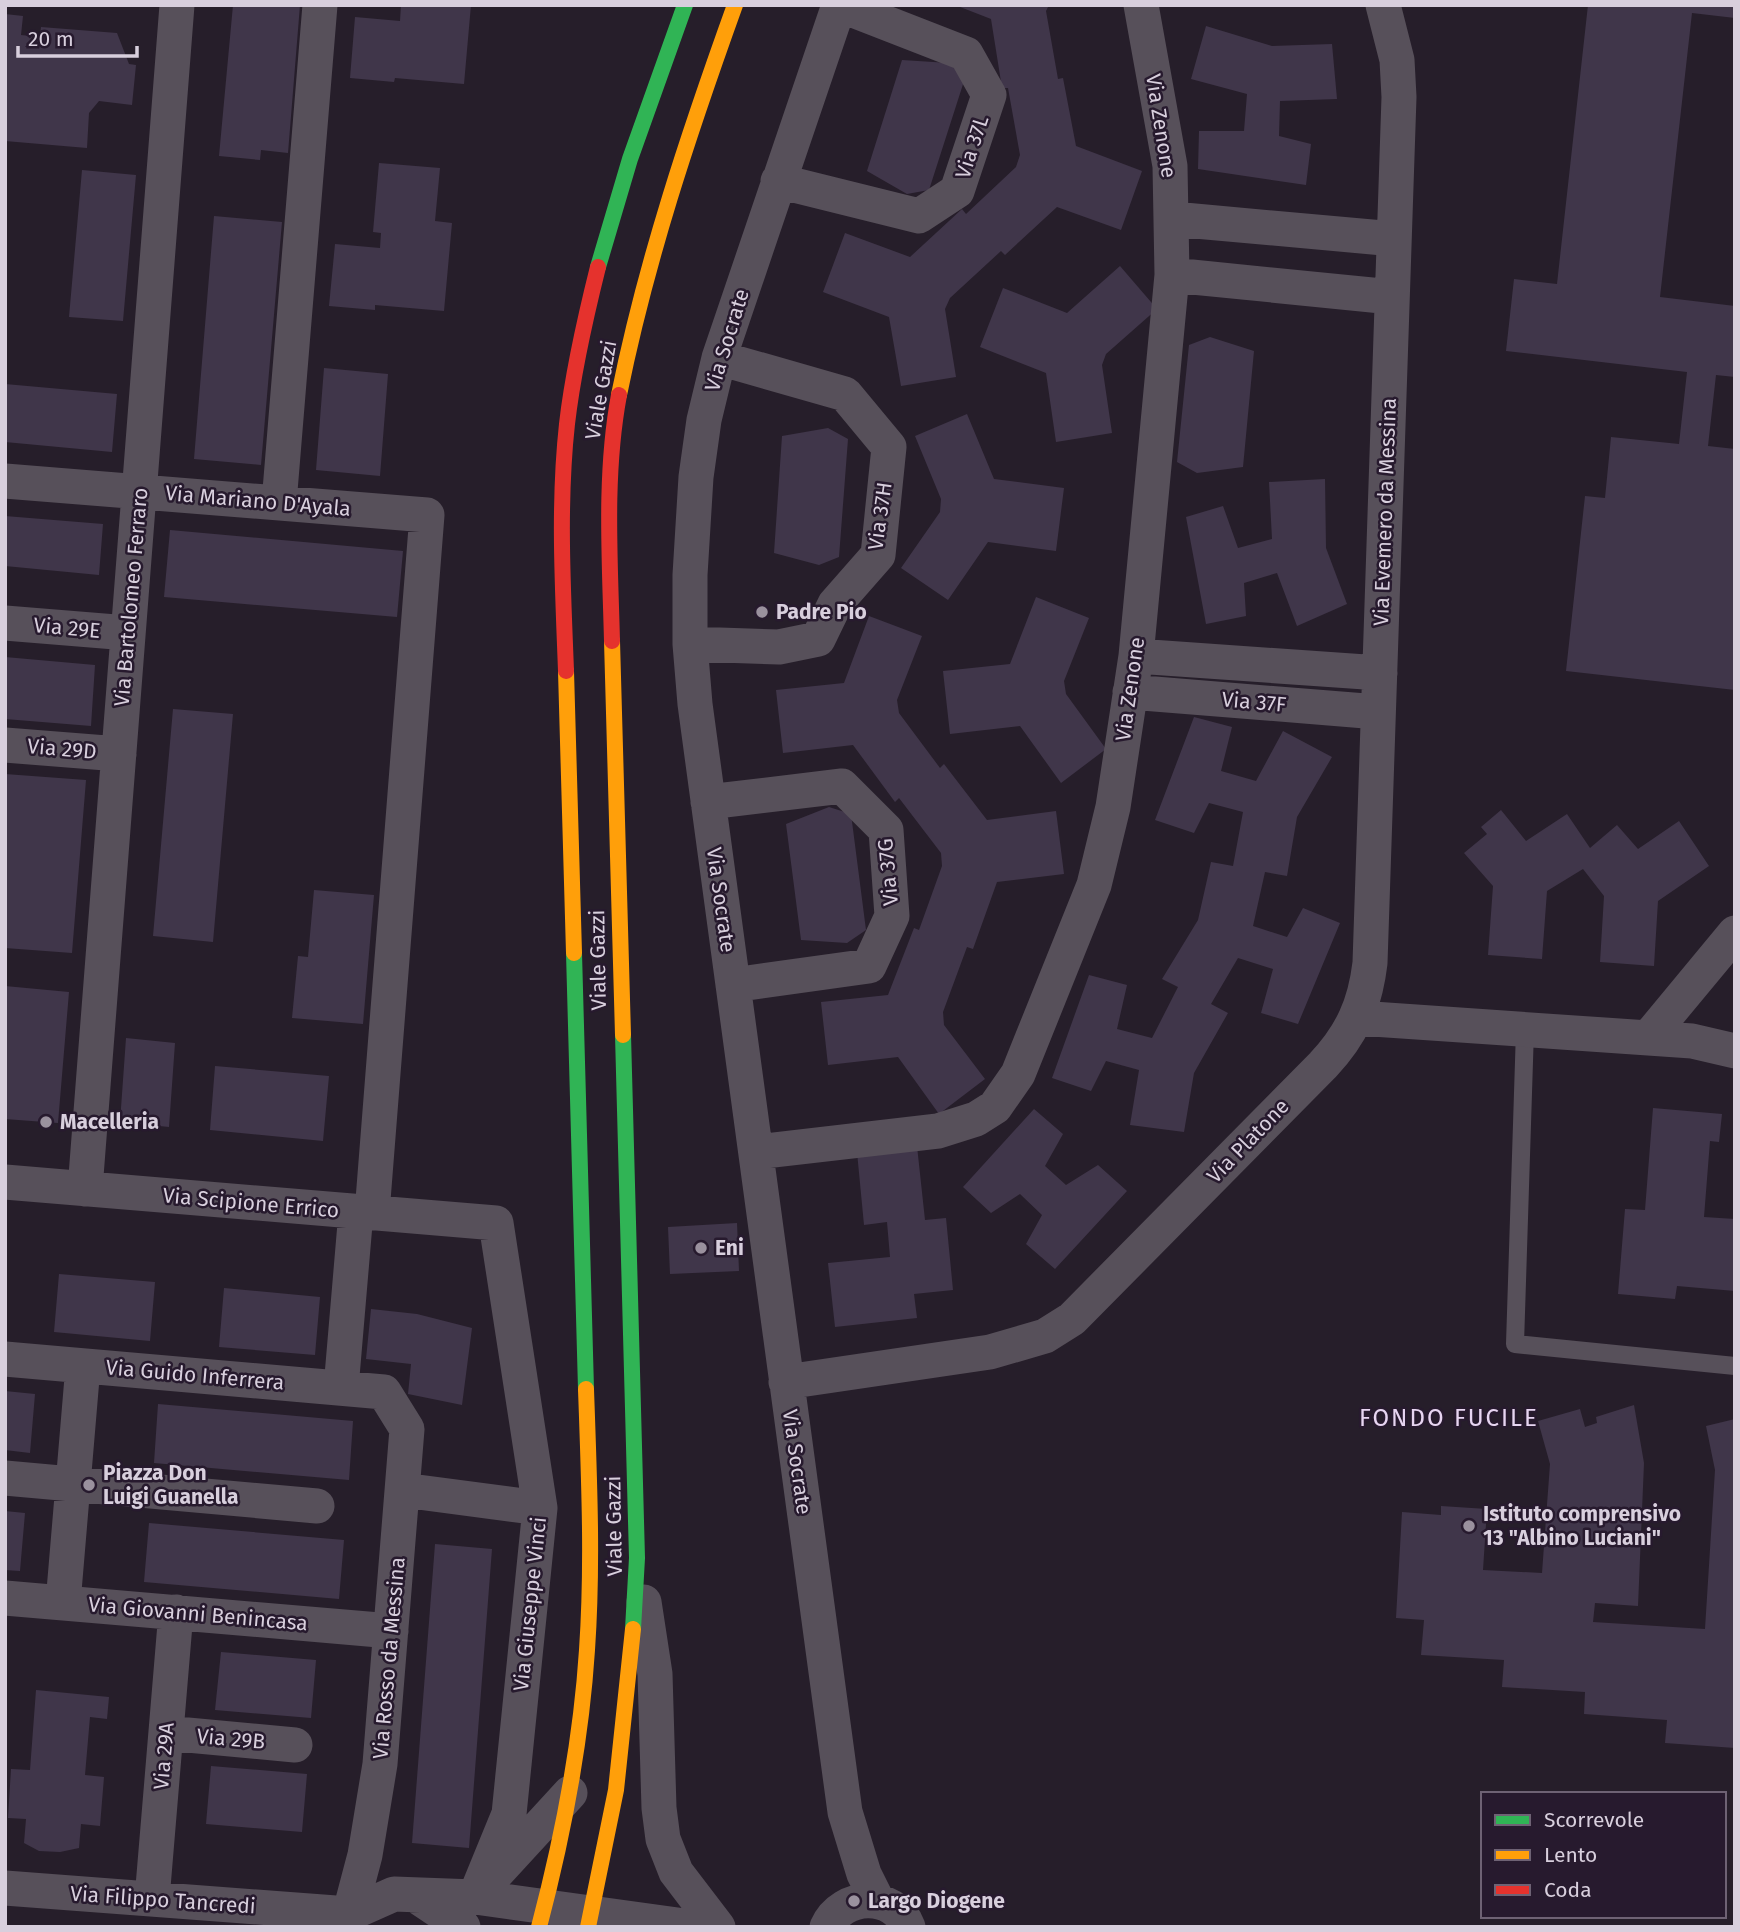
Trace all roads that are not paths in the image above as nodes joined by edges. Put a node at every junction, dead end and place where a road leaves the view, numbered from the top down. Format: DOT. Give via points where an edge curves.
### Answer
graph roads {
  1 [pos="177,5"];
  2 [pos="320,5"];
  3 [pos="685,5"];
  4 [pos="736,5"];
  5 [pos="840,5"];
  6 [pos="1141,5"];
  7 [pos="1383,5"];
  8 [pos="778,181"];
  9 [pos="1173,219"];
  10 [pos="1394,239"];
  11 [pos="1172,275"];
  12 [pos="1392,297"];
  13 [pos="719,358"];
  14 [pos="5,481"];
  15 [pos="140,491"];
  16 [pos="279,503"];
  17 [pos="5,623"];
  18 [pos="128,633"];
  19 [pos="690,644"];
  20 [pos="1136,656"];
  21 [pos="1380,673"];
  22 [pos="1130,692"];
  23 [pos="1378,712"];
  24 [pos="5,745"];
  25 [pos="119,754"];
  26 [pos="708,802"];
  27 [pos="1735,933"];
  28 [pos="733,985"];
  29 [pos="1358,1018"];
  30 [pos="1525,1030"];
  31 [pos="1648,1038"];
  32 [pos="1735,1051"];
  33 [pos="756,1152"];
  34 [pos="5,1182"];
  35 [pos="85,1189"];
  36 [pos="364,1212"];
  37 [pos="496,1223"];
  38 [pos="5,1359"];
  39 [pos="83,1366"];
  40 [pos="1735,1366"];
  41 [pos="786,1382"];
  42 [pos="341,1388"];
  43 [pos="384,1392"];
  44 [pos="5,1478"];
  45 [pos="73,1484"];
  46 [pos="403,1490"];
  47 [pos="317,1506"];
  48 [pos="540,1508"];
  49 [pos="637,1558"];
  50 [pos="5,1598"];
  51 [pos="63,1603"];
  52 [pos="176,1612"];
  53 [pos="391,1631"];
  54 [pos="166,1733"];
  55 [pos="295,1745"];
  56 [pos="570,1793"];
  57 [pos="845,1812"];
  58 [pos="5,1888"];
  59 [pos="152,1899"];
  60 [pos="877,1900"];
  61 [pos="469,1912"];
  62 [pos="542,1916"];
  63 [pos="348,1920"];
  64 [pos="590,1920"];
  65 [pos="823,1921"];
  66 [pos="692,1927"];
  67 [pos="718,1927"];
  68 [pos="908,1927"];
  1 -- 15 [label="street, Via Bartolomeo Ferraro"];
  2 -- 16 [label="street"];
  3 -- 56 [label="main road, Viale Gazzi" via="635,138 604,247 574,378 564,480 591,1553 586,1665"];
  4 -- 49 [label="main road, Viale Gazzi" via="682,154 632,331 613,428 610,478 622,1071"];
  5 -- 8 [label="street, Via Socrate"];
  5 -- 8 [label="street, Via 37L" via="966,54 989,95 957,191 919,216"];
  6 -- 9 [label="street, Via Zenone" via="1170,166"];
  7 -- 10 [label="street, Via Evemero da Messina" via="1397,60 1399,97"];
  8 -- 13 [label="street, Via Socrate"];
  9 -- 10 [label="street"];
  9 -- 11 [label="street, Via Zenone"];
  10 -- 12 [label="street, Via Evemero da Messina"];
  11 -- 12 [label="street"];
  11 -- 20 [label="street, Via Zenone"];
  12 -- 21 [label="street, Via Evemero da Messina"];
  13 -- 19 [label="street, Via Socrate" via="696,477"];
  13 -- 19 [label="street, Via 37H" via="845,394 889,447 878,555 835,604 818,639 779,647"];
  14 -- 15 [label="street, Via Mariano D'Ayala"];
  15 -- 16 [label="street, Via Mariano D'Ayala"];
  15 -- 18 [label="street, Via Bartolomeo Ferraro"];
  16 -- 36 [label="street, Via Mariano D'Ayala" via="427,515"];
  17 -- 18 [label="street, Via 29E"];
  18 -- 25 [label="street, Via Bartolomeo Ferraro"];
  19 -- 26 [label="street, Via Socrate"];
  20 -- 21 [label="street, Via 37F"];
  20 -- 22 [label="street, Via Zenone"];
  21 -- 23 [label="street, Via Evemero da Messina"];
  22 -- 23 [label="street, Via 37F"];
  22 -- 33 [label="street, Via Zenone" via="1113,807 1094,885 1018,1074 995,1107 956,1127"];
  23 -- 29 [label="street, Via Evemero da Messina" via="1370,963"];
  24 -- 25 [label="street, Via 29D"];
  25 -- 35 [label="street, Via Bartolomeo Ferraro"];
  26 -- 28 [label="street, Via Socrate"];
  26 -- 28 [label="street, Via 37G" via="842,786 886,830 892,916 869,966"];
  27 -- 31 [label="street"];
  28 -- 33 [label="street, Via Socrate"];
  29 -- 30 [label="street"];
  29 -- 41 [label="street, Via Platone" via="1322,1065 1072,1320 1045,1335 990,1352"];
  30 -- 31 [label="street"];
  30 -- 40 [label="lane" via="1515,1344"];
  31 -- 32 [label="street"];
  33 -- 41 [label="street, Via Socrate"];
  34 -- 35 [label="street, Via Scipione Errico"];
  35 -- 36 [label="street, Via Scipione Errico"];
  36 -- 37 [label="street, Via Scipione Errico"];
  36 -- 42 [label="street"];
  37 -- 48 [label="street, Via Giuseppe Vinci"];
  38 -- 39 [label="street, Via Guido Inferrera"];
  39 -- 42 [label="street, Via Guido Inferrera"];
  39 -- 45 [label="street"];
  41 -- 57 [label="street, Via Socrate"];
  42 -- 43 [label="street, Via Guido Inferrera"];
  43 -- 46 [label="street, Via Rosso da Messina" via="407,1429"];
  44 -- 45 [label="street"];
  45 -- 47 [label="street"];
  45 -- 51 [label="street"];
  46 -- 48 [label="street"];
  46 -- 53 [label="street, Via Rosso da Messina"];
  48 -- 61 [label="street, Via Giuseppe Vinci" via="509,1814"];
  49 -- 64 [label="main road, Viale Gazzi" via="632,1669 616,1802"];
  49 -- 67 [label="street" via="655,1674 663,1839 676,1872"];
  50 -- 51 [label="street, Via Giovanni Benincasa"];
  51 -- 52 [label="street, Via Giovanni Benincasa"];
  52 -- 53 [label="street, Via Giovanni Benincasa"];
  52 -- 54 [label="street, Via 29A"];
  53 -- 63 [label="street, Via Rosso da Messina" via="380,1764 365,1855"];
  54 -- 55 [label="street, Via 29B"];
  54 -- 59 [label="street, Via 29A"];
  56 -- 61 [label="street"];
  56 -- 62 [label="main road, Viale Gazzi"];
  57 -- 60 [label="street"];
  57 -- 65 [label="street"];
  58 -- 59 [label="street, Via Filippo Tancredi"];
  59 -- 63 [label="street, Via Filippo Tancredi"];
  60 -- 65 [label="street" via="859,1900"];
  60 -- 68 [label="street" via="894,1907"];
  61 -- 62 [label="street, Via Filippo Tancredi"];
  61 -- 63 [label="street, Via Filippo Tancredi" via="415,1895 394,1894"];
  62 -- 64 [label="street, Via Filippo Tancredi"];
  64 -- 66 [label="street, Via Filippo Tancredi"];
}
